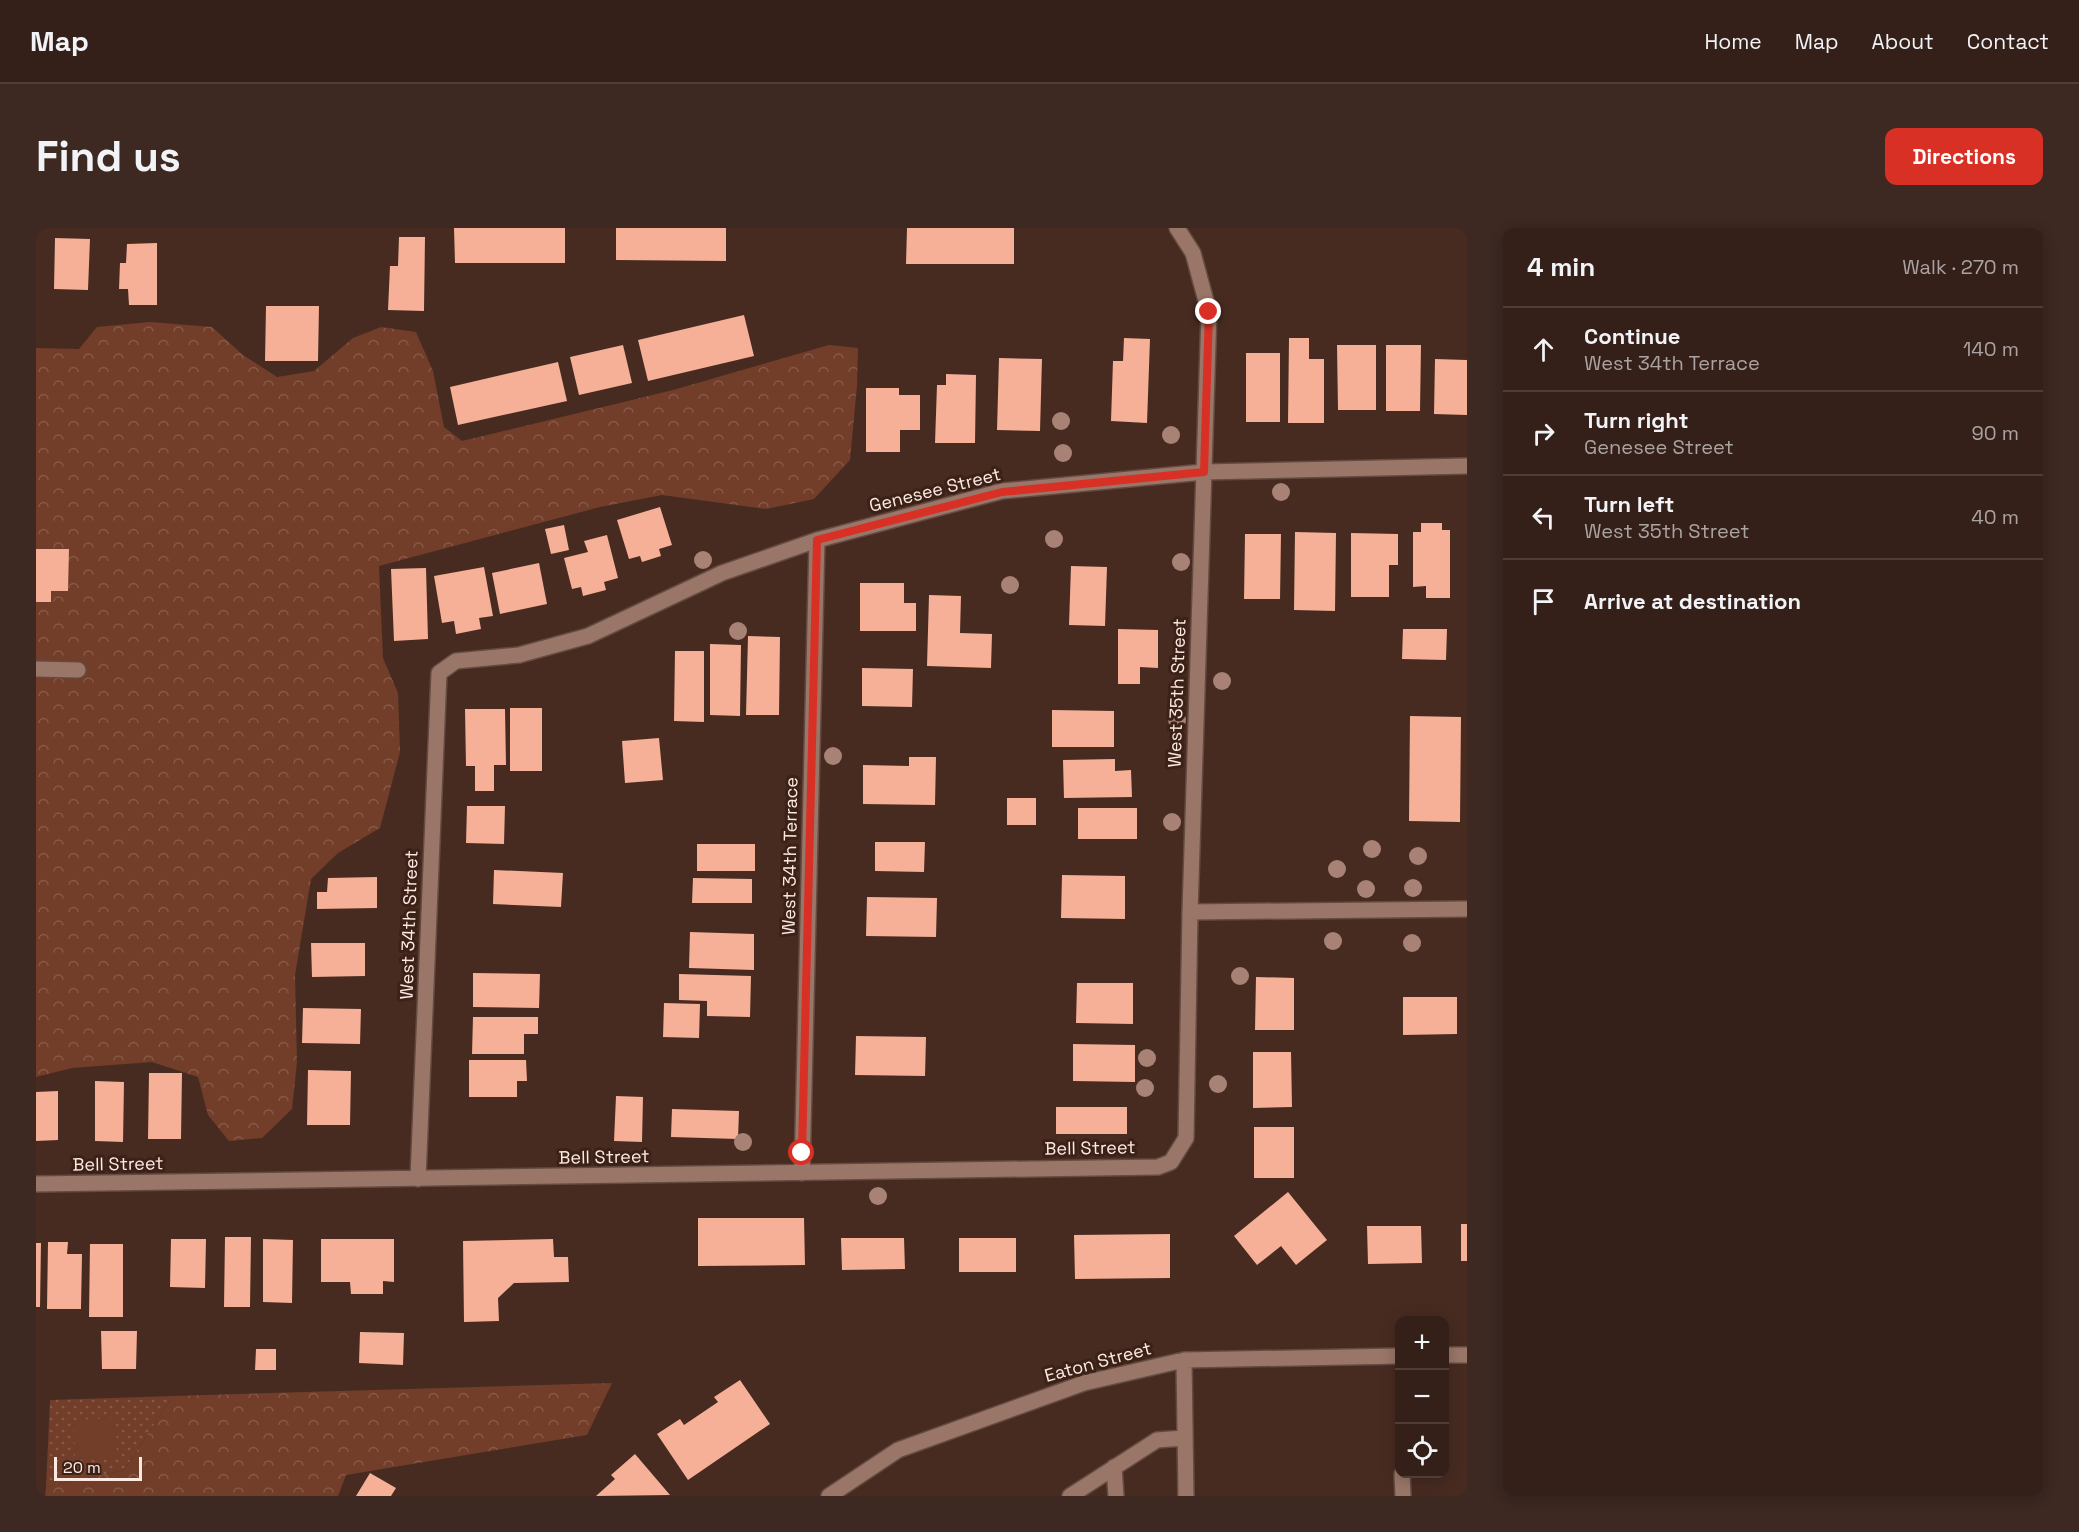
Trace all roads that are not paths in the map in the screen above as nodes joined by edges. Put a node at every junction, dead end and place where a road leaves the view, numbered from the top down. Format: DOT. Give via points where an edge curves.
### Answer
graph roads {
  1 [pos="1177,228"];
  2 [pos="1467,466"];
  3 [pos="1204,472"];
  4 [pos="817,540"];
  5 [pos="36,669"];
  6 [pos="78,670"];
  7 [pos="439,673"];
  8 [pos="1467,909"];
  9 [pos="1190,912"];
  10 [pos="1171,1162"];
  11 [pos="802,1173"];
  12 [pos="418,1179"];
  13 [pos="36,1184"];
  14 [pos="1467,1355"];
  15 [pos="1395,1356"];
  16 [pos="1449,1356"];
  17 [pos="1184,1360"];
  18 [pos="1184,1438"];
  19 [pos="1114,1467"];
  20 [pos="1402,1478"];
  21 [pos="830,1496"];
  22 [pos="1070,1496"];
  23 [pos="1116,1496"];
  24 [pos="1186,1496"];
  25 [pos="1403,1496"];
  1 -- 3 [label="street, West 35th Street" via="1193,253 1209,312"];
  2 -- 3 [label="street, Genesee Street"];
  3 -- 4 [label="street, Genesee Street" via="1002,492"];
  3 -- 9 [label="street, West 35th Street"];
  4 -- 7 [label="street, Genesee Street" via="722,573 588,636 519,655 456,661"];
  4 -- 11 [label="street, West 34th Terrace"];
  5 -- 6 [label="street"];
  7 -- 12 [label="street, West 34th Street"];
  8 -- 9 [label="street"];
  9 -- 10 [label="street, West 35th Street" via="1186,1138"];
  10 -- 11 [label="street, Bell Street" via="1158,1167"];
  11 -- 12 [label="street, Bell Street"];
  12 -- 13 [label="street, Bell Street"];
  14 -- 16 [label="street"];
  15 -- 17 [label="street, Eaton Street"];
  17 -- 18 [label="street"];
  17 -- 21 [label="street, Eaton Street" via="1084,1383 898,1450"];
  18 -- 19 [label="street" via="1157,1440"];
  18 -- 24 [label="street"];
  19 -- 22 [label="street"];
  19 -- 23 [label="street"];
  20 -- 25 [label="street"];
}
